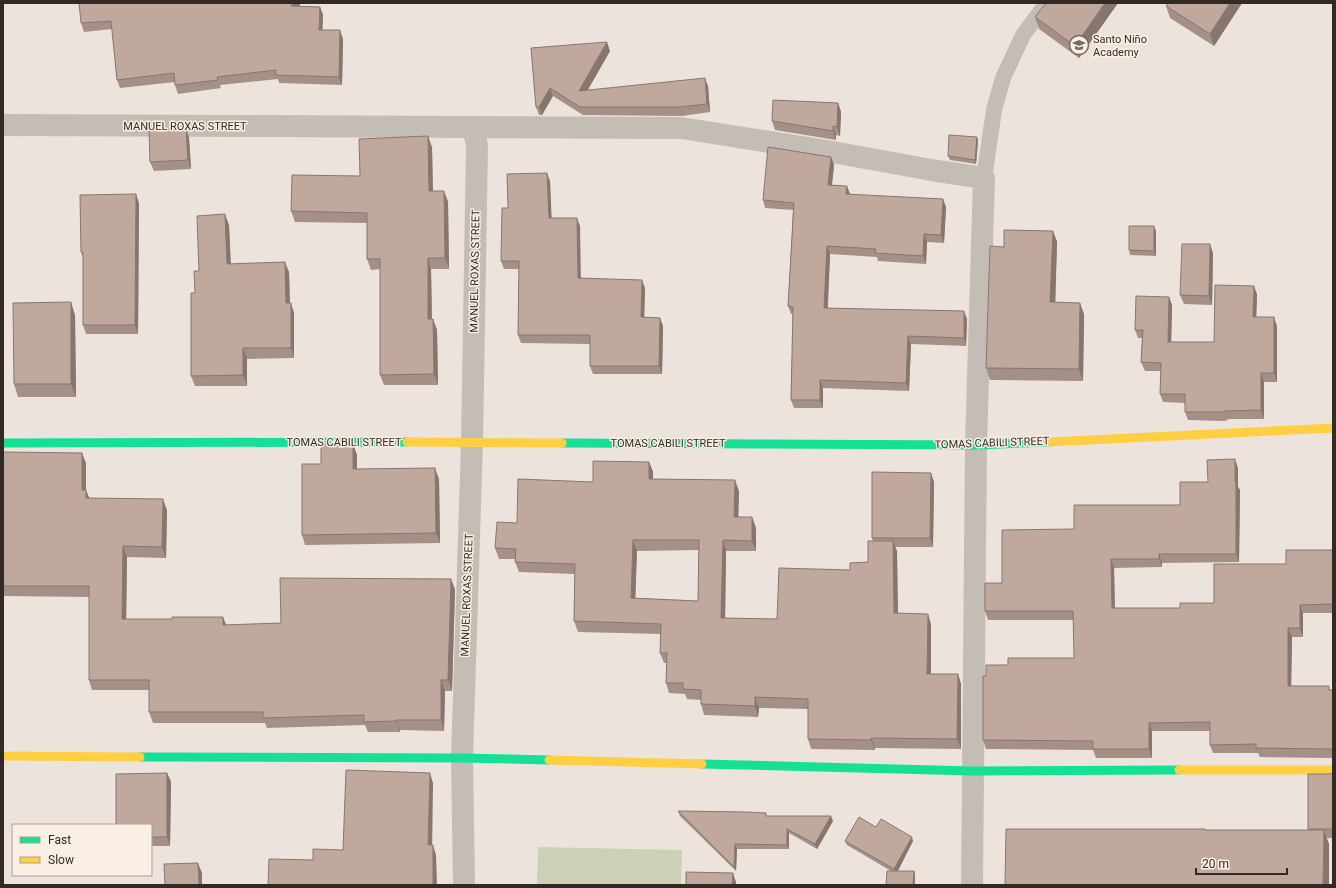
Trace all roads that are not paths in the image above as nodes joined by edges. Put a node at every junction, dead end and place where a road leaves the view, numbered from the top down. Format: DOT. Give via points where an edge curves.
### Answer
graph roads {
  1 [pos="1046,3"];
  2 [pos="3,125"];
  3 [pos="473,127"];
  4 [pos="984,178"];
  5 [pos="1333,428"];
  6 [pos="472,442"];
  7 [pos="3,443"];
  8 [pos="976,445"];
  9 [pos="3,756"];
  10 [pos="462,758"];
  11 [pos="1333,770"];
  12 [pos="973,771"];
  13 [pos="464,885"];
  14 [pos="972,885"];
  1 -- 4 [label="lane" via="1023,35 1003,78 994,110"];
  2 -- 3 [label="street, MANUEL ROXAS STREET"];
  3 -- 4 [label="street" via="681,128"];
  3 -- 6 [label="street, MANUEL ROXAS STREET" via="477,146"];
  4 -- 8 [label="street"];
  5 -- 8 [label="street, TOMAS CABILI STREET"];
  6 -- 7 [label="street, TOMAS CABILI STREET"];
  6 -- 8 [label="street, TOMAS CABILI STREET"];
  6 -- 10 [label="street, MANUEL ROXAS STREET"];
  8 -- 12 [label="street"];
  9 -- 10 [label="street"];
  10 -- 12 [label="street"];
  10 -- 13 [label="street, MANUEL ROXAS STREET"];
  11 -- 12 [label="street"];
  12 -- 14 [label="street"];
}
